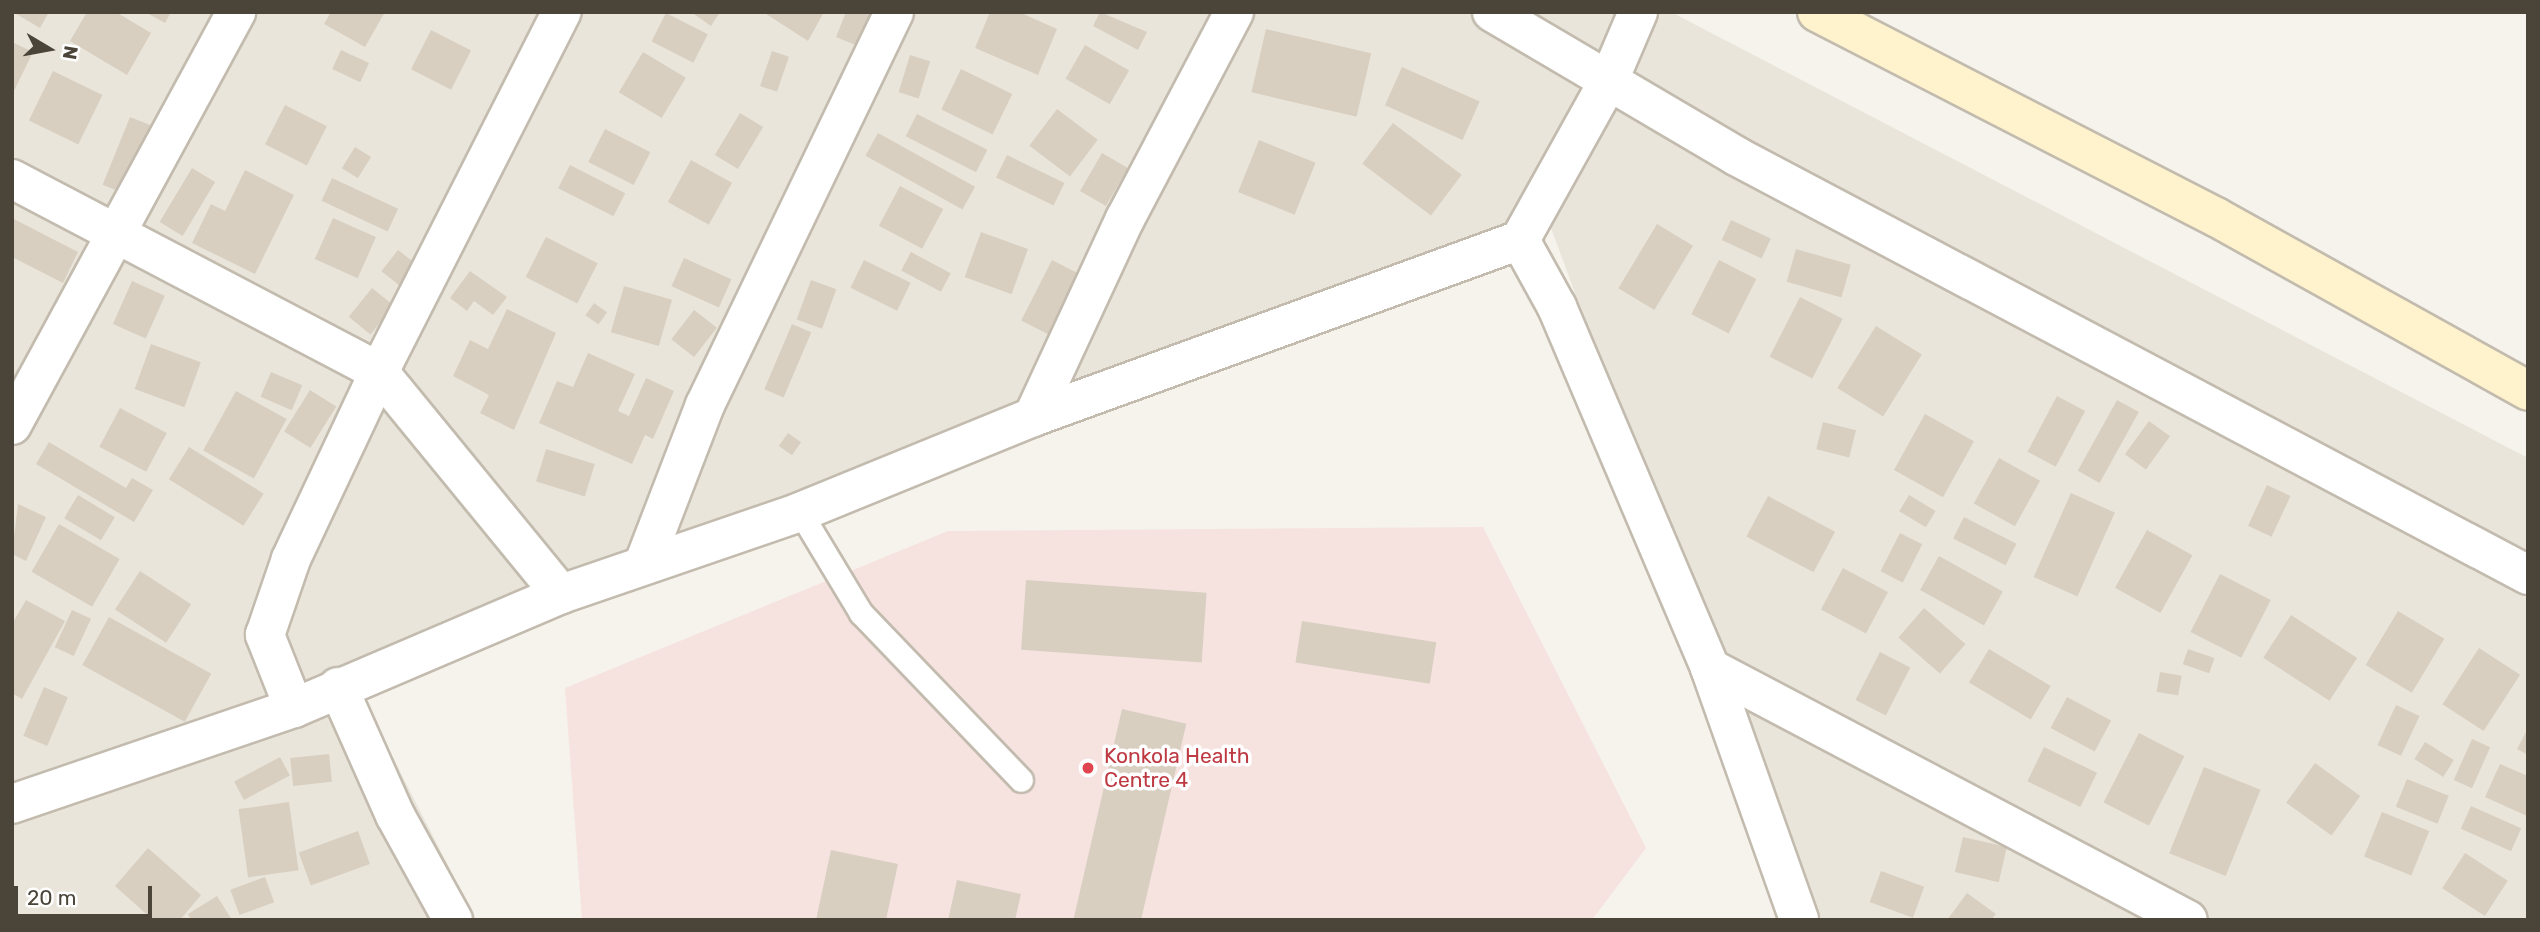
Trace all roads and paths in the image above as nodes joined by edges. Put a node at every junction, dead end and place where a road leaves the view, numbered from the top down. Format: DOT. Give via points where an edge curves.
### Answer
graph roads {
  1 [pos="236,12"];
  2 [pos="562,12"];
  3 [pos="894,12"];
  4 [pos="1234,12"];
  5 [pos="1492,12"];
  6 [pos="1638,12"];
  7 [pos="1817,12"];
  8 [pos="1609,80"];
  9 [pos="12,178"];
  10 [pos="117,233"];
  11 [pos="1520,240"];
  12 [pos="379,372"];
  13 [pos="2528,391"];
  14 [pos="1033,417"];
  15 [pos="12,425"];
  16 [pos="800,512"];
  17 [pos="644,563"];
  18 [pos="2528,575"];
  19 [pos="561,594"];
  20 [pos="1710,668"];
  21 [pos="338,687"];
  22 [pos="294,708"];
  23 [pos="1021,780"];
  24 [pos="12,804"];
  25 [pos="453,920"];
  26 [pos="1799,920"];
  27 [pos="2188,920"];
  1 -- 10 [label="street"];
  2 -- 12 [label="street"];
  3 -- 17 [label="street" via="705,405"];
  4 -- 14 [label="street" via="1125,219"];
  5 -- 8 [label="street"];
  6 -- 8 [label="street"];
  7 -- 13 [label="street" via="2216,217"];
  8 -- 11 [label="street"];
  8 -- 18 [label="street" via="1736,156"];
  9 -- 10 [label="street"];
  10 -- 12 [label="street"];
  10 -- 15 [label="street"];
  11 -- 14 [label="street"];
  11 -- 20 [label="street" via="1557,307"];
  12 -- 19 [label="street"];
  12 -- 22 [label="street" via="291,559 265,635"];
  14 -- 16 [label="street"];
  16 -- 17 [label="street"];
  16 -- 23 [label="lane" via="861,613"];
  17 -- 19 [label="street"];
  19 -- 21 [label="street"];
  20 -- 26 [label="street"];
  20 -- 27 [label="street"];
  21 -- 22 [label="street"];
  21 -- 25 [label="street" via="395,815"];
  22 -- 24 [label="street"];
}
